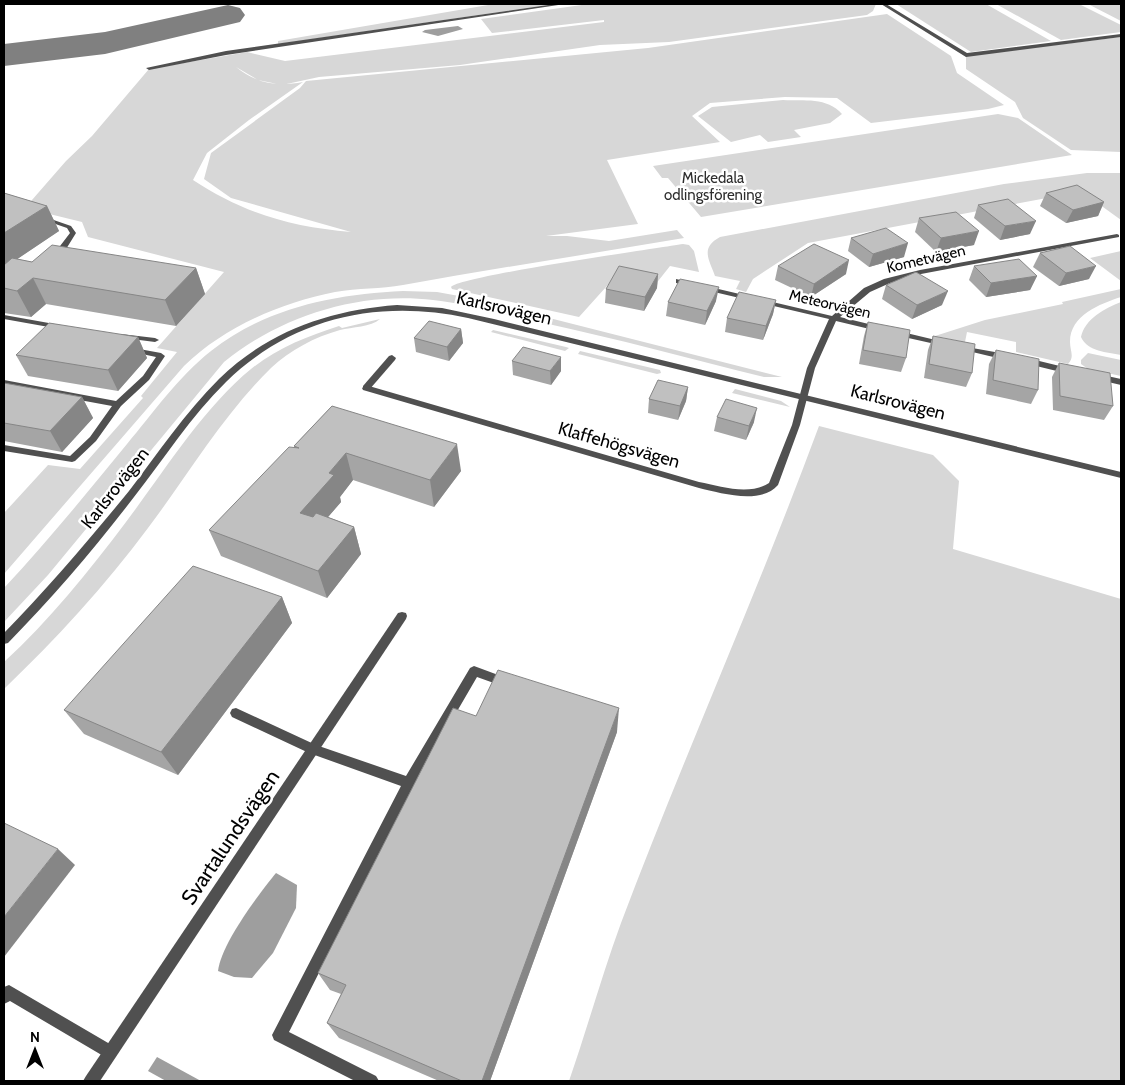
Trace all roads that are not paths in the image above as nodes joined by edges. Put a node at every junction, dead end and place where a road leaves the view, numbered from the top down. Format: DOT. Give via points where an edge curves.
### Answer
graph roads {
  1 [pos="562,4"];
  2 [pos="883,4"];
  3 [pos="1121,36"];
  4 [pos="149,68"];
  5 [pos="38,216"];
  6 [pos="1117,236"];
  7 [pos="44,262"];
  8 [pos="679,280"];
  9 [pos="4,317"];
  10 [pos="833,319"];
  11 [pos="65,327"];
  12 [pos="119,335"];
  13 [pos="155,340"];
  14 [pos="950,345"];
  15 [pos="121,347"];
  16 [pos="959,347"];
  17 [pos="392,358"];
  18 [pos="1076,372"];
  19 [pos="1085,374"];
  20 [pos="1121,382"];
  21 [pos="4,383"];
  22 [pos="804,396"];
  23 [pos="118,404"];
  24 [pos="4,448"];
  25 [pos="1121,475"];
  26 [pos="402,616"];
  27 [pos="4,640"];
  28 [pos="519,686"];
  29 [pos="236,714"];
  30 [pos="313,749"];
  31 [pos="410,783"];
  32 [pos="4,997"];
  33 [pos="110,1052"];
  34 [pos="91,1081"];
  35 [pos="371,1081"];
  1 -- 4 [label="street" via="226,53"];
  2 -- 3 [label="street" via="966,55"];
  5 -- 7 [label="street" via="69,227 72,233 60,252"];
  6 -- 10 [label="street, Kometvägen" via="887,281 867,290"];
  8 -- 10 [label="street, Meteorvägen"];
  9 -- 11 [label="street"];
  10 -- 14 [label="street, Meteorvägen"];
  10 -- 22 [label="street, Kometvägen" via="811,368"];
  12 -- 13 [label="street"];
  15 -- 23 [label="street" via="161,356 146,378"];
  16 -- 18 [label="street"];
  17 -- 22 [label="street, Klaffehögsvägen" via="366,388 736,493 763,491 773,485"];
  19 -- 20 [label="street"];
  21 -- 23 [label="street"];
  22 -- 25 [label="street, Karlsrovägen"];
  22 -- 27 [label="street, Karlsrovägen" via="443,310 387,308 316,323 276,339 223,380 93,543"];
  23 -- 24 [label="street" via="94,439 72,460"];
  26 -- 30 [label="street, Svartalundsvägen"];
  28 -- 31 [label="street" via="474,671"];
  29 -- 30 [label="street"];
  30 -- 31 [label="street"];
  30 -- 33 [label="street, Svartalundsvägen"];
  31 -- 35 [label="street" via="279,1035"];
  32 -- 33 [label="street" via="9,992"];
  33 -- 34 [label="street, Svartalundsvägen"];
}
